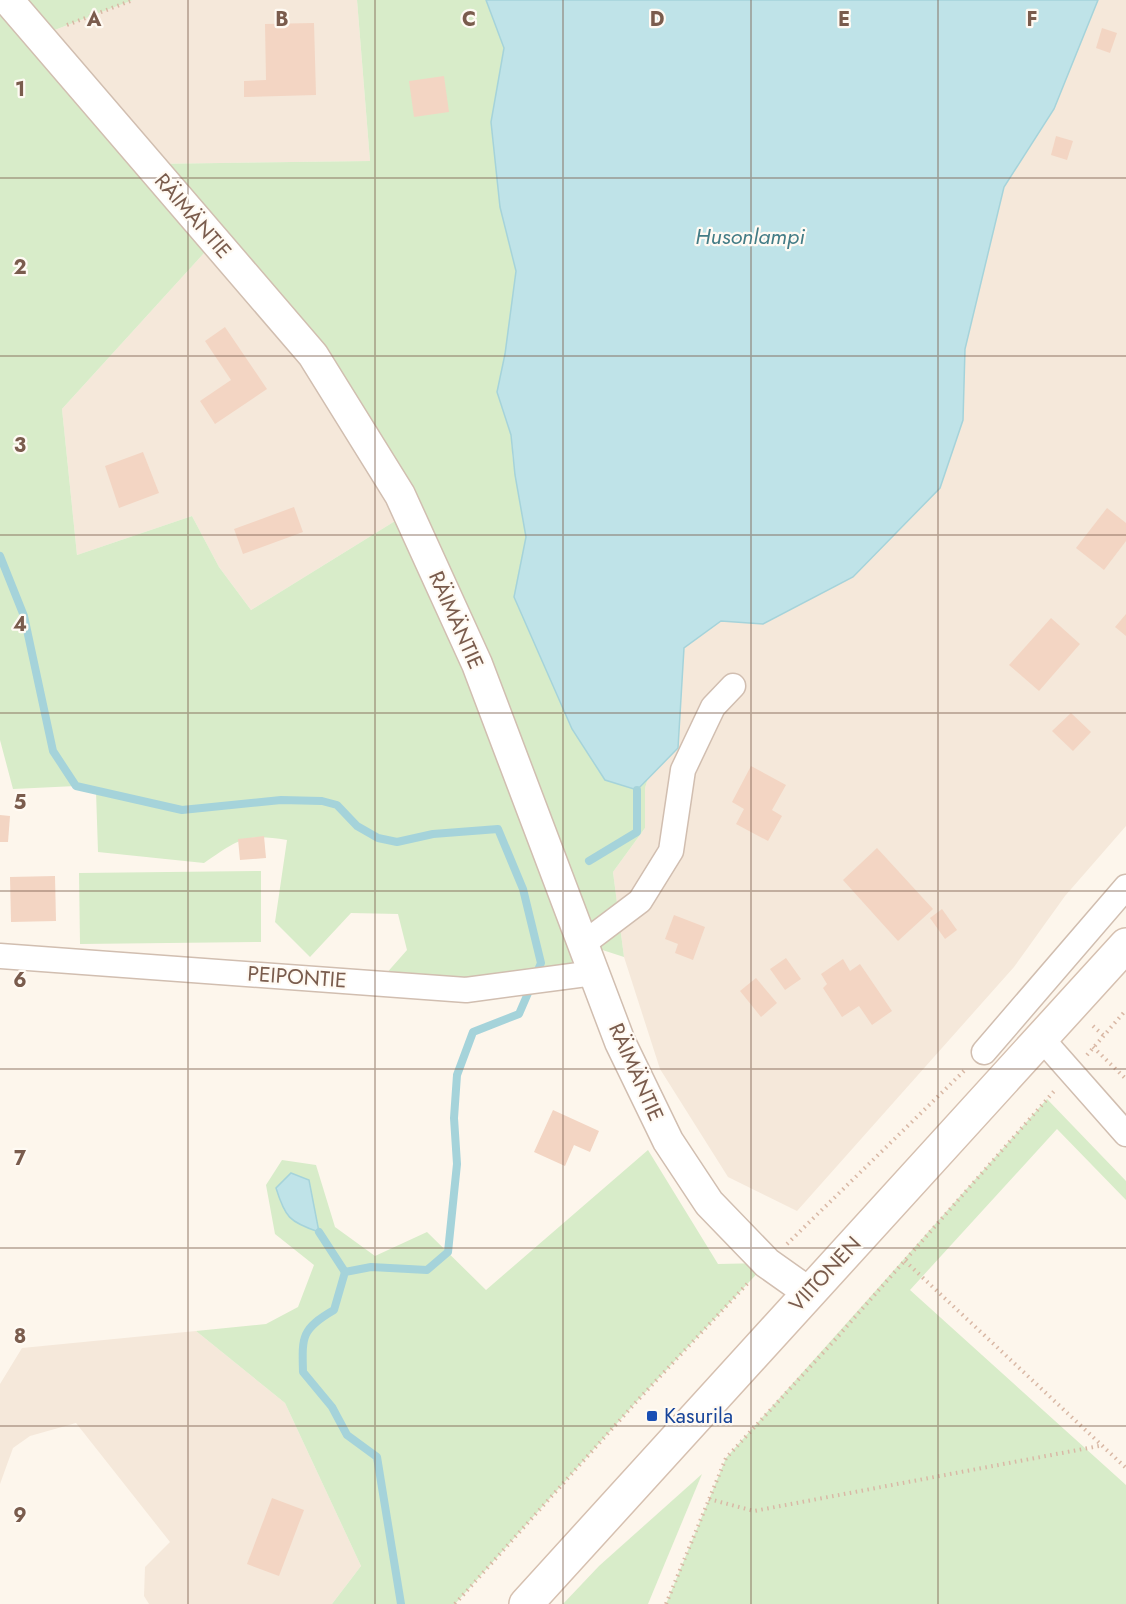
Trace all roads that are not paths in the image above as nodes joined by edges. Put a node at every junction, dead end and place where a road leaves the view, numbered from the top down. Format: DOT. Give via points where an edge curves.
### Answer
graph roads {
  1 [pos="13,2"];
  2 [pos="734,686"];
  3 [pos="1126,887"];
  4 [pos="583,944"];
  5 [pos="1126,945"];
  6 [pos="0,956"];
  7 [pos="594,973"];
  8 [pos="1042,1040"];
  9 [pos="984,1052"];
  10 [pos="1126,1134"];
  11 [pos="808,1292"];
  12 [pos="526,1604"];
  1 -- 4 [label="street, RÄIMÄNTIE" via="313,355 400,495 477,664"];
  2 -- 4 [label="street" via="713,707 683,770 671,851 640,902"];
  3 -- 9 [label="street"];
  4 -- 7 [label="street, RÄIMÄNTIE"];
  5 -- 8 [label="main road, VIITONEN"];
  6 -- 7 [label="street, PEIPONTIE" via="466,990"];
  7 -- 11 [label="street, RÄIMÄNTIE" via="620,1042 668,1141 709,1203 767,1263"];
  8 -- 10 [label="street"];
  8 -- 11 [label="main road, VIITONEN"];
  11 -- 12 [label="main road, VIITONEN"];
}
